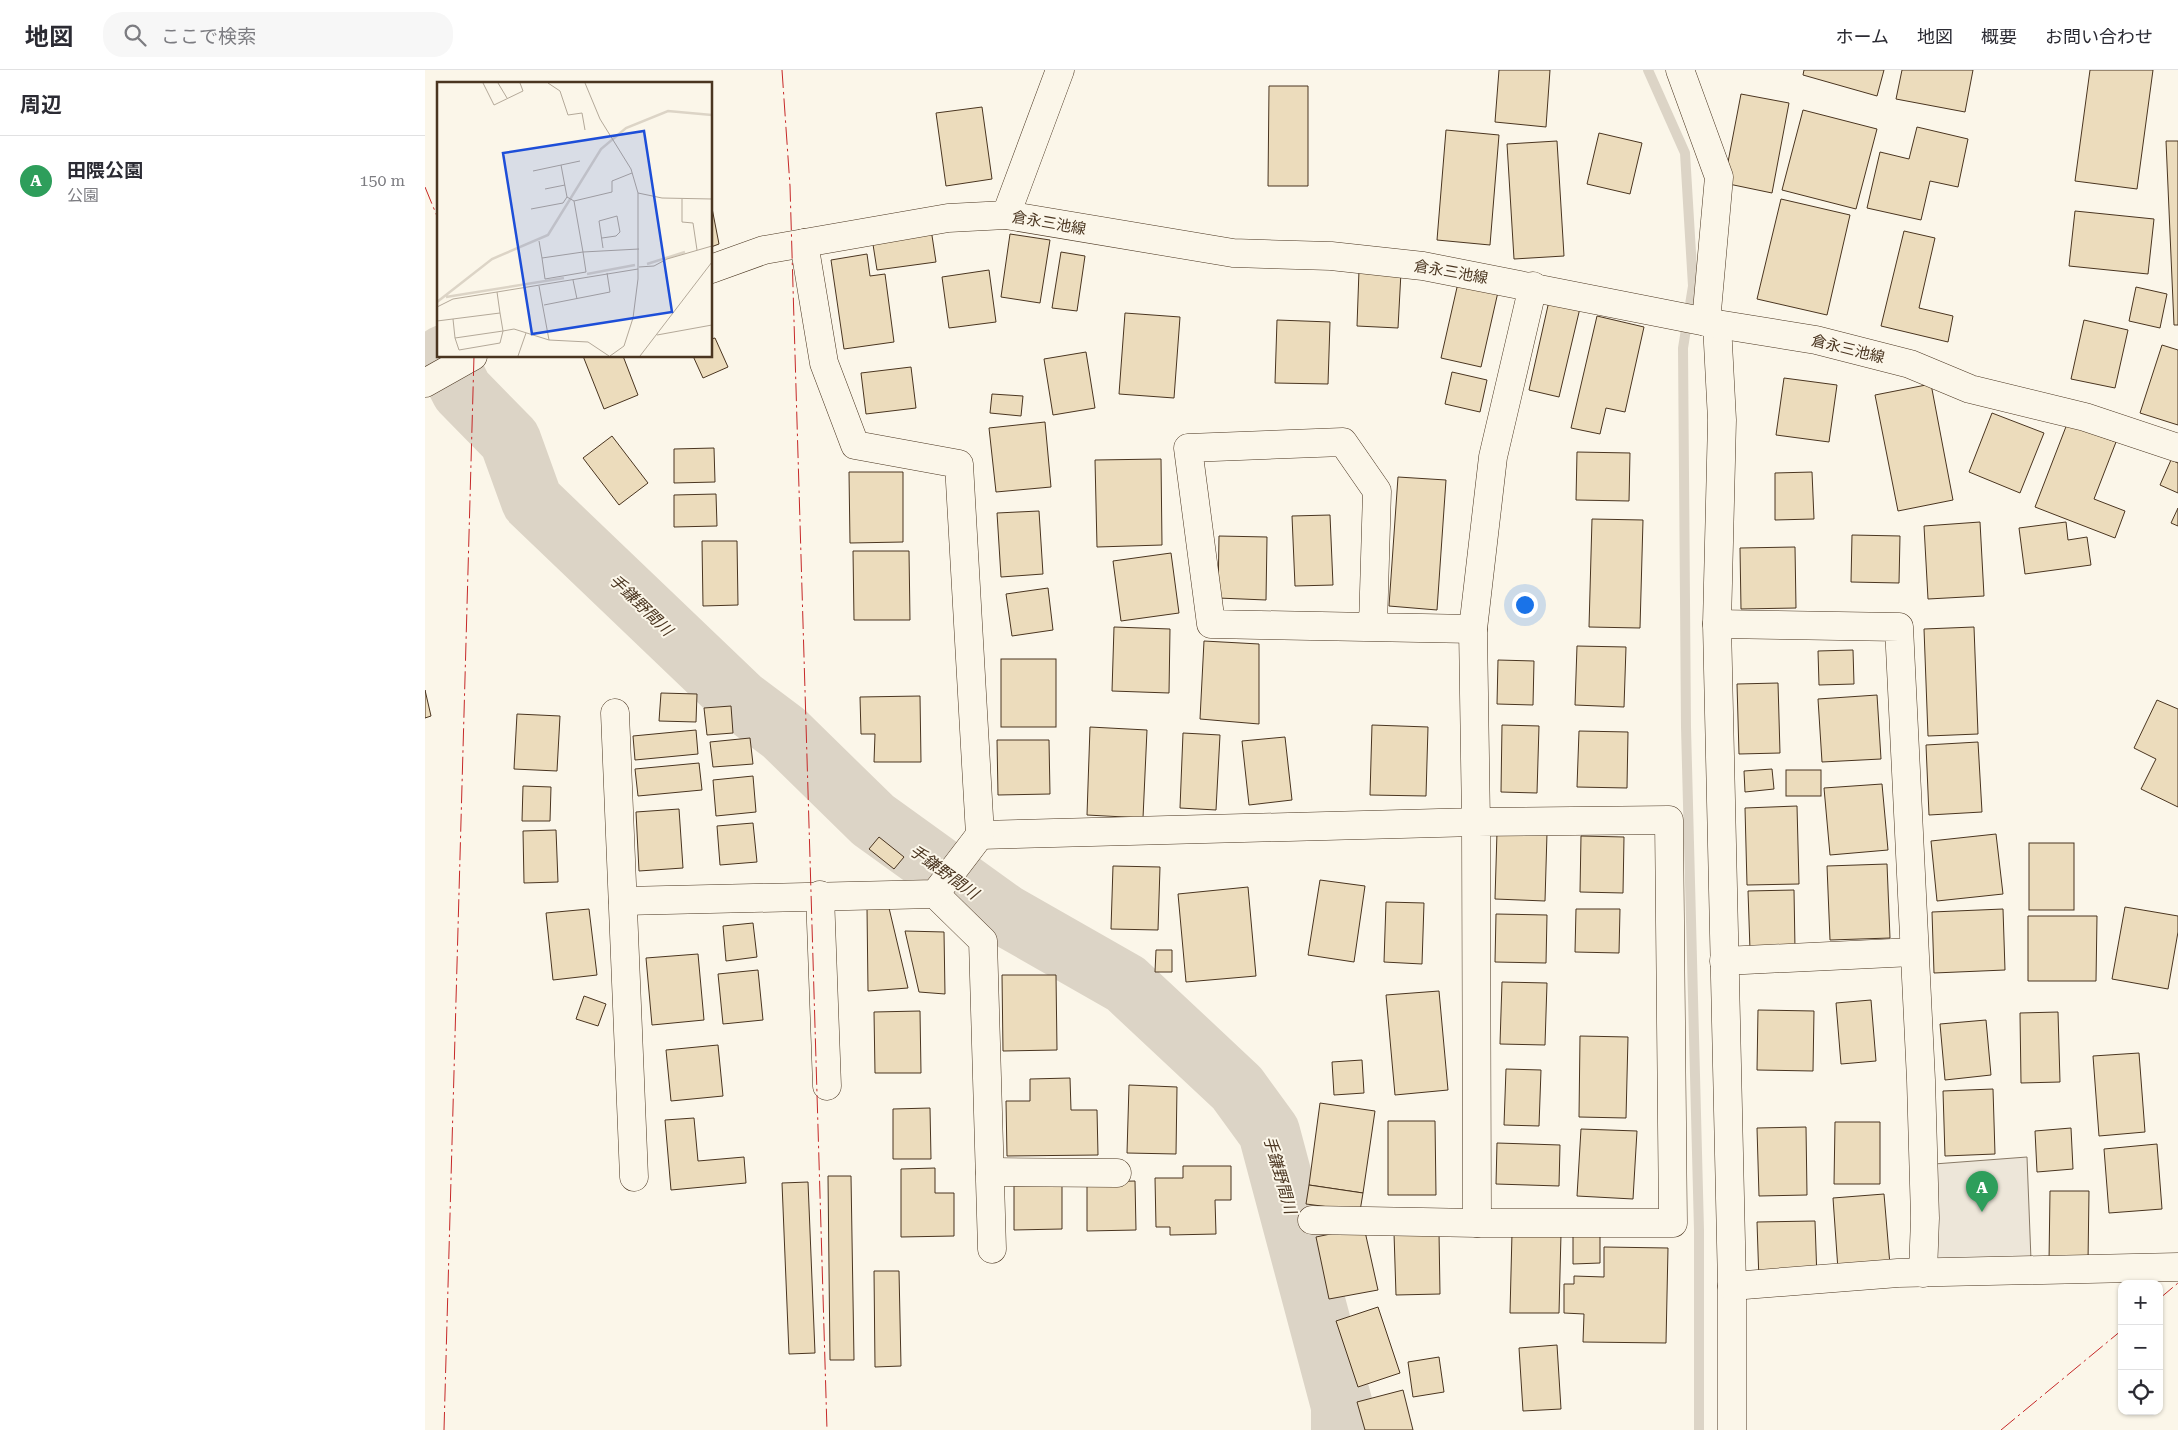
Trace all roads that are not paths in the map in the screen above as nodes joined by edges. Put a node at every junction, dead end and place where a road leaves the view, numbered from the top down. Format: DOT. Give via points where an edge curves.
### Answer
graph roads {
  1 [pos="1060,70"];
  2 [pos="1680,70"];
  3 [pos="1006,215"];
  4 [pos="804,244"];
  5 [pos="713,267"];
  6 [pos="1533,286"];
  7 [pos="1712,323"];
  8 [pos="469,358"];
  9 [pos="425,383"];
  10 [pos="2178,448"];
  11 [pos="1717,624"];
  12 [pos="1373,626"];
  13 [pos="1473,629"];
  14 [pos="615,712"];
  15 [pos="1476,822"];
  16 [pos="980,835"];
  17 [pos="935,894"];
  18 [pos="820,895"];
  19 [pos="623,901"];
  20 [pos="1913,952"];
  21 [pos="1724,961"];
  22 [pos="827,1086"];
  23 [pos="990,1172"];
  24 [pos="1117,1173"];
  25 [pos="634,1177"];
  26 [pos="1312,1220"];
  27 [pos="1477,1223"];
  28 [pos="992,1249"];
  29 [pos="2178,1267"];
  30 [pos="1923,1273"];
  31 [pos="1733,1286"];
  32 [pos="1732,1430"];
  1 -- 3 [label="street"];
  2 -- 7 [label="street" via="1719,177"];
  3 -- 4 [label="street, 倉永三池線" via="947,218"];
  3 -- 6 [label="street, 倉永三池線" via="1233,253 1331,256 1423,266"];
  4 -- 5 [label="street, 倉永三池線" via="764,250"];
  4 -- 16 [label="street" via="824,363 855,445 959,464"];
  6 -- 7 [label="street, 倉永三池線"];
  6 -- 13 [label="street" via="1493,457"];
  7 -- 10 [label="street, 倉永三池線" via="1816,340 1910,364 1970,389 2085,417"];
  7 -- 11 [label="street" via="1722,420"];
  8 -- 9 [label="street"];
  11 -- 20 [label="street" via="1899,627"];
  11 -- 21 [label="street"];
  12 -- 12 [label="street" via="1211,624 1188,448 1343,442 1377,491"];
  12 -- 13 [label="street"];
  13 -- 15 [label="street"];
  14 -- 19 [label="street"];
  15 -- 16 [label="street"];
  15 -- 27 [label="street"];
  15 -- 27 [label="street" via="1669,820 1673,1223"];
  16 -- 17 [label="street"];
  17 -- 18 [label="street"];
  17 -- 23 [label="street" via="983,941"];
  18 -- 19 [label="street"];
  18 -- 22 [label="street"];
  19 -- 25 [label="street"];
  20 -- 21 [label="street"];
  20 -- 30 [label="street" via="1925,1218"];
  21 -- 31 [label="street"];
  23 -- 24 [label="street"];
  23 -- 28 [label="street"];
  26 -- 27 [label="street"];
  29 -- 30 [label="street"];
  30 -- 31 [label="street"];
  31 -- 32 [label="street"];
}
